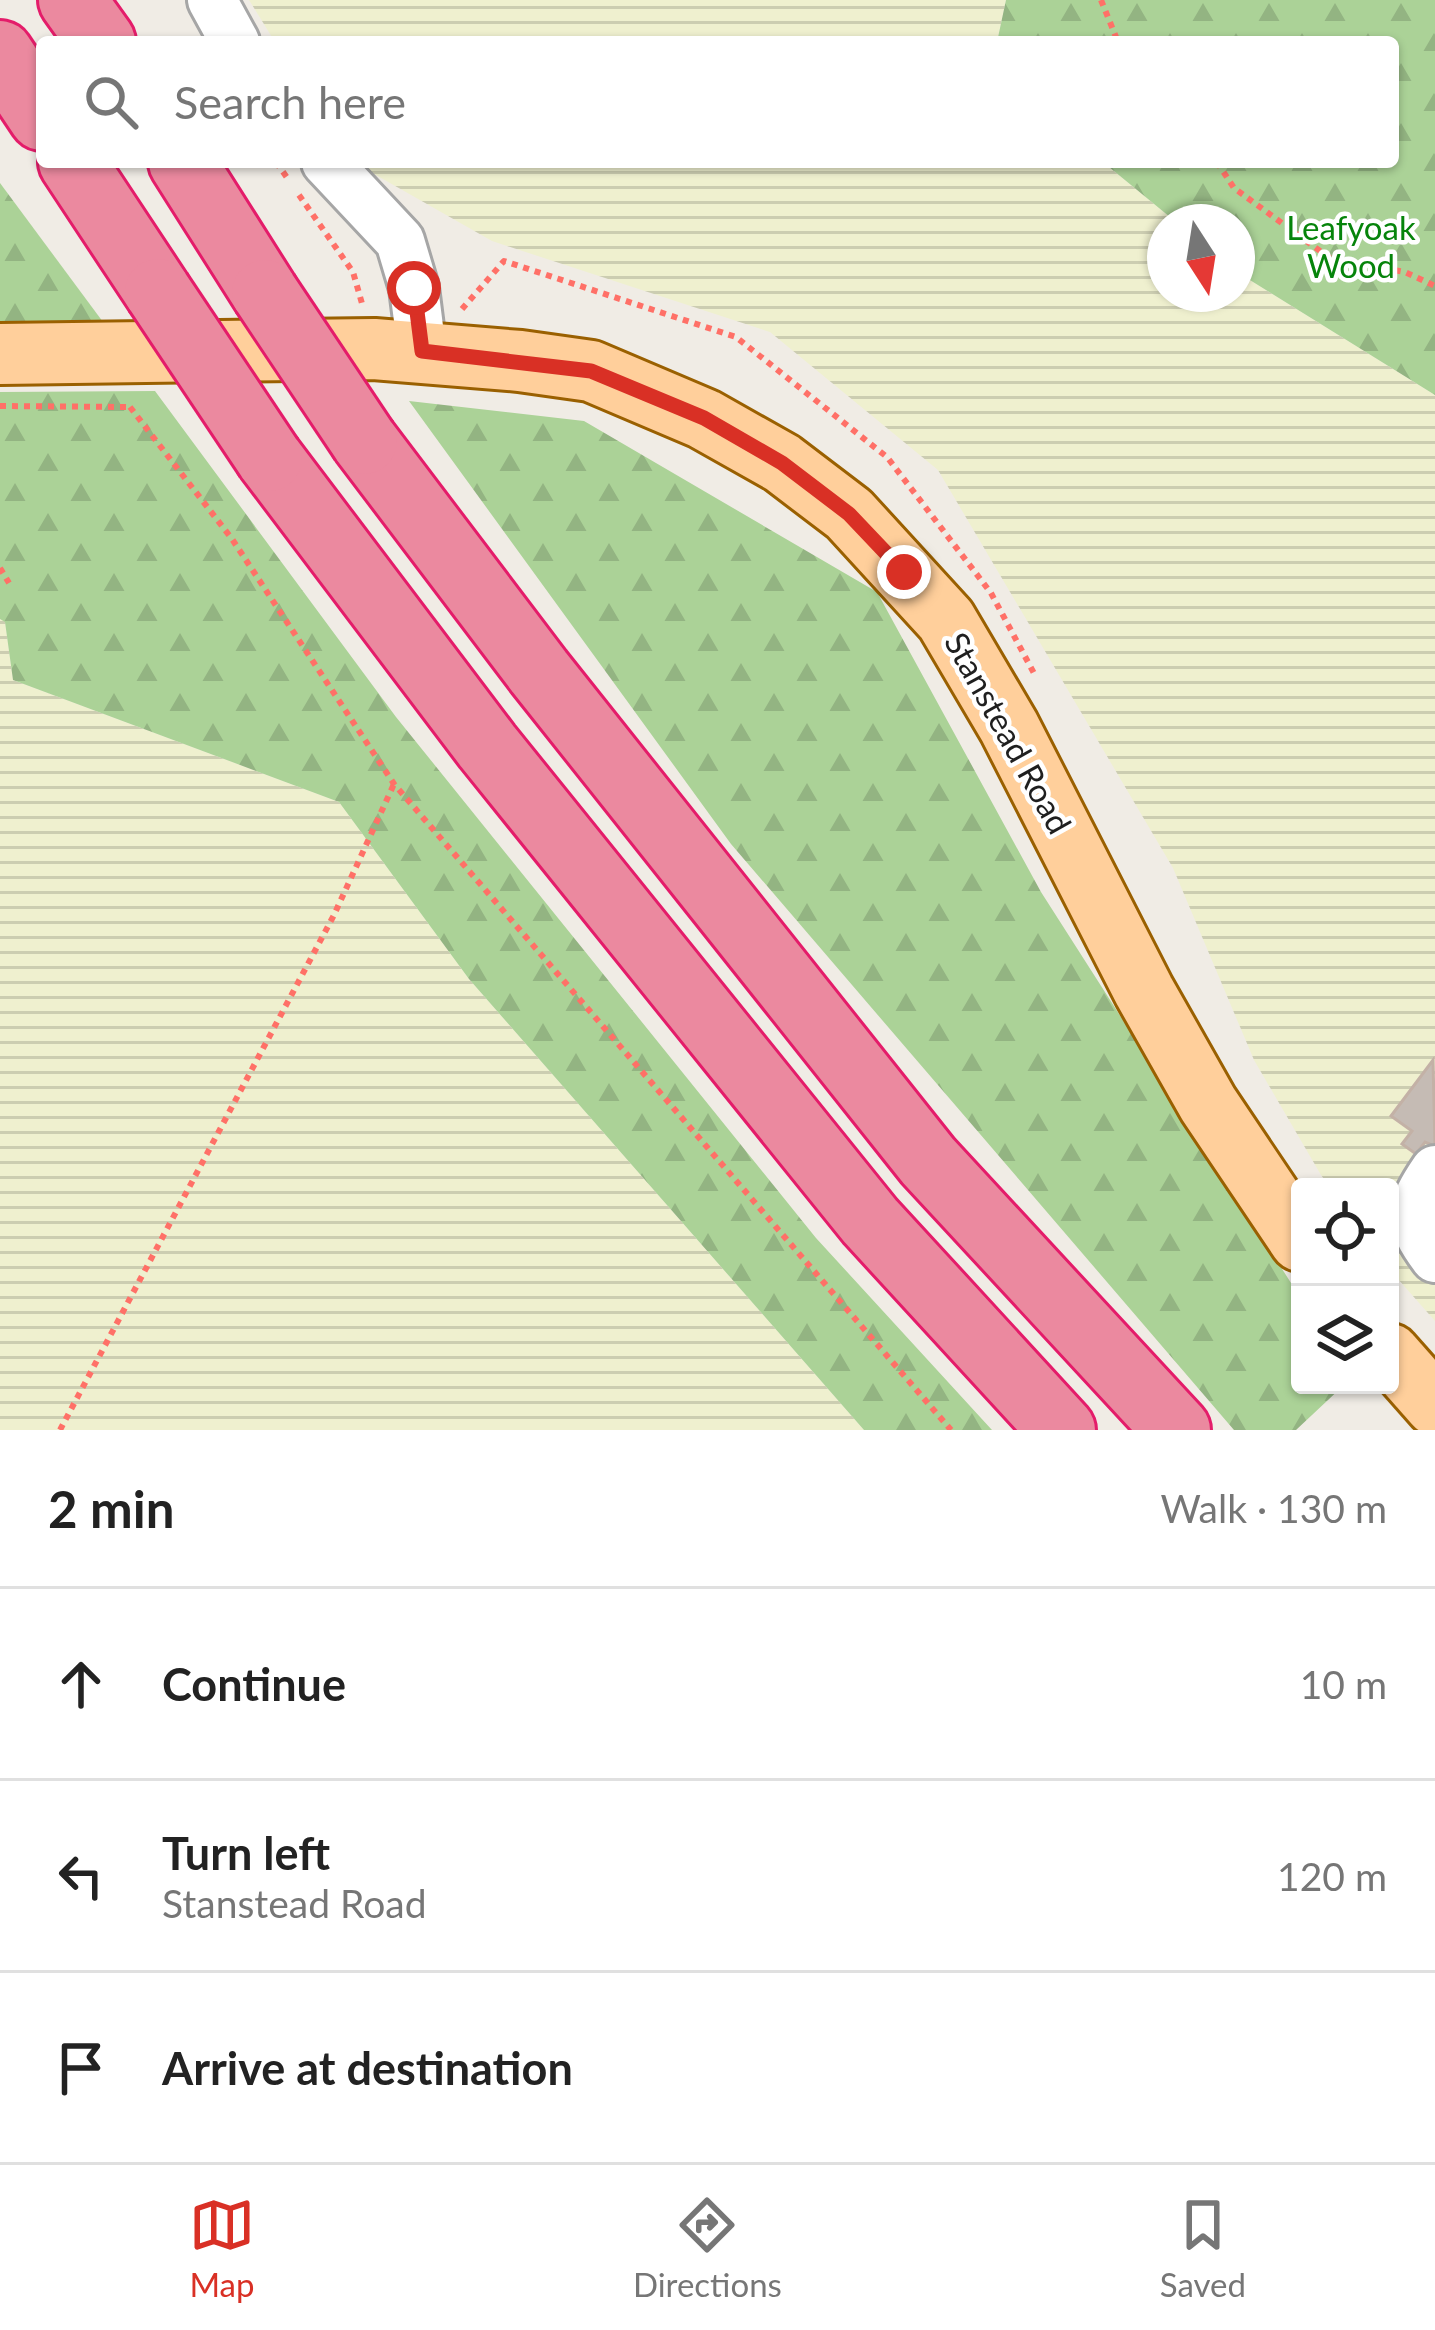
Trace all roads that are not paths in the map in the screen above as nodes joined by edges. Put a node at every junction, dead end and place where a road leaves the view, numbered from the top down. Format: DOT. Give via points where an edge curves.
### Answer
graph roads {
  1 [pos="72,0"];
  2 [pos="212,0"];
  3 [pos="98,36"];
  4 [pos="233,36"];
  5 [pos="0,54"];
  6 [pos="36,108"];
  7 [pos="76,168"];
  8 [pos="186,168"];
  9 [pos="332,168"];
  10 [pos="398,350"];
  11 [pos="0,354"];
  12 [pos="1435,1170"];
  13 [pos="1291,1227"];
  14 [pos="1435,1258"];
  15 [pos="1399,1364"];
  16 [pos="1435,1405"];
  17 [pos="1062,1430"];
  18 [pos="1177,1430"];
  1 -- 3 [label="highway"];
  2 -- 4 [label="lane"];
  5 -- 6 [label="highway"];
  7 -- 17 [label="highway, bridge" via="269,458 487,746 841,1185"];
  8 -- 18 [label="highway, bridge" via="364,441 539,672 928,1161"];
  9 -- 10 [label="lane" via="400,241 414,288"];
  10 -- 11 [label="main road, Stanstead Road"];
  10 -- 13 [label="main road, Stanstead Road" via="591,371 704,418 849,514 946,620 1208,1104"];
  12 -- 14 [label="lane" via="1413,1213 1414,1230"];
  15 -- 16 [label="main road"];
}
